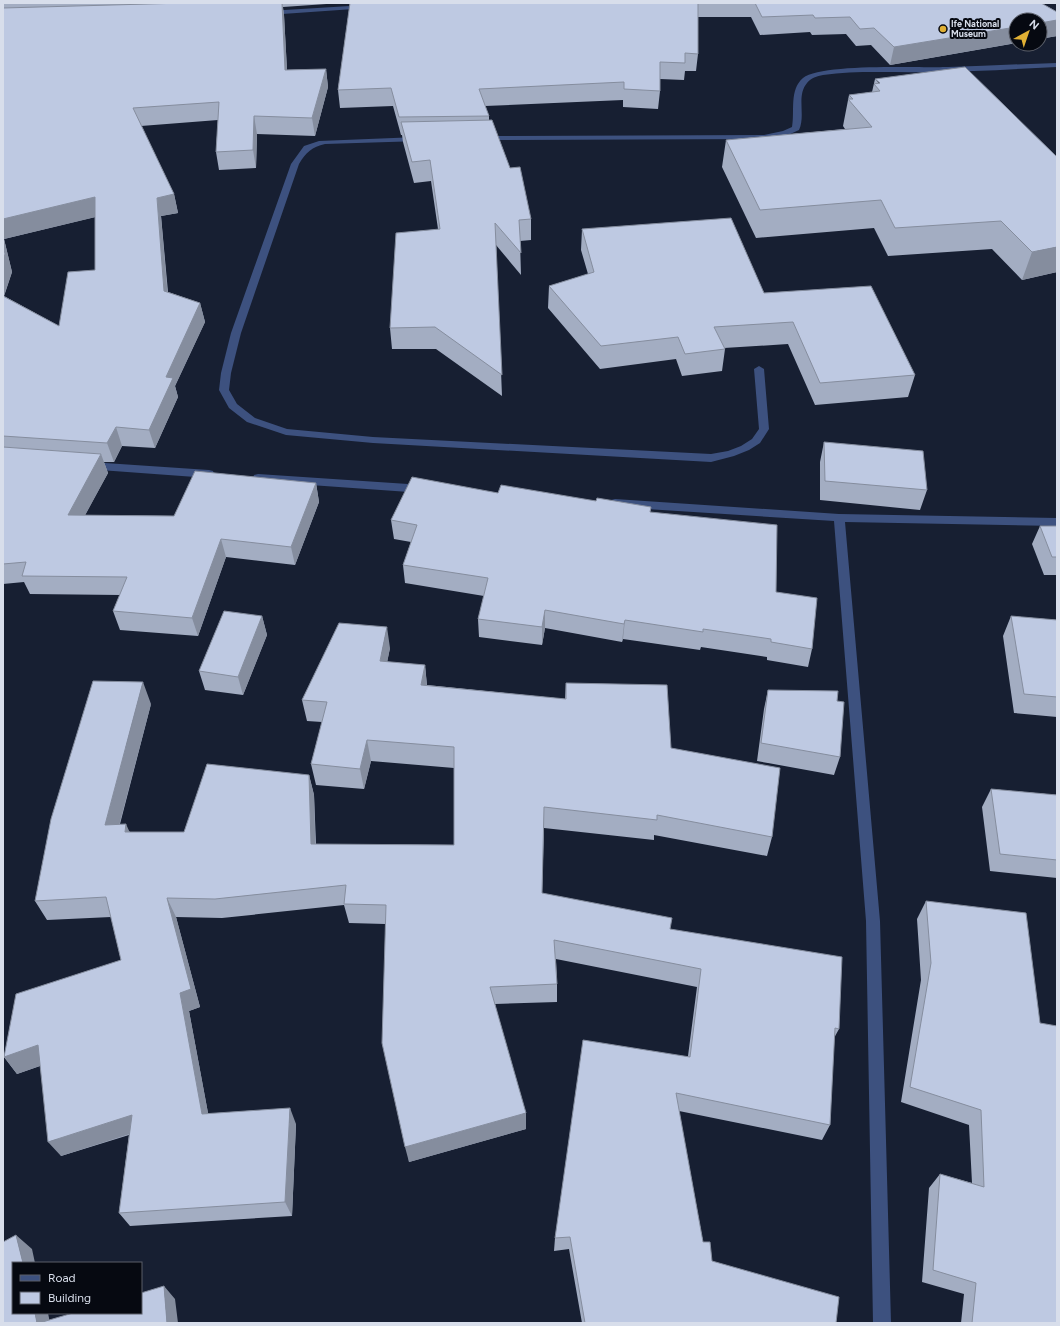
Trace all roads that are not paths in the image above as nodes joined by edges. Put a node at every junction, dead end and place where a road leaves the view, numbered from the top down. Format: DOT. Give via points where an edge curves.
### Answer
graph roads {
  1 [pos="372,7"];
  2 [pos="264,14"];
  3 [pos="1057,65"];
  4 [pos="470,138"];
  5 [pos="430,139"];
  6 [pos="759,370"];
  7 [pos="83,466"];
  8 [pos="218,475"];
  9 [pos="250,477"];
  10 [pos="433,490"];
  11 [pos="600,502"];
  12 [pos="839,518"];
  13 [pos="1057,522"];
  14 [pos="882,1323"];
  1 -- 2 [label="street"];
  3 -- 4 [label="street" via="868,70 816,74 804,81 799,92 796,128 764,137"];
  5 -- 6 [label="street" via="325,142 310,145 302,151 295,164 241,318 226,373 224,390 233,406 251,420 286,432 373,440 711,458 745,448 756,441 764,429"];
  7 -- 8 [label="street"];
  9 -- 10 [label="street"];
  11 -- 12 [label="street"];
  12 -- 13 [label="street"];
  12 -- 14 [label="street" via="873,921"];
}
